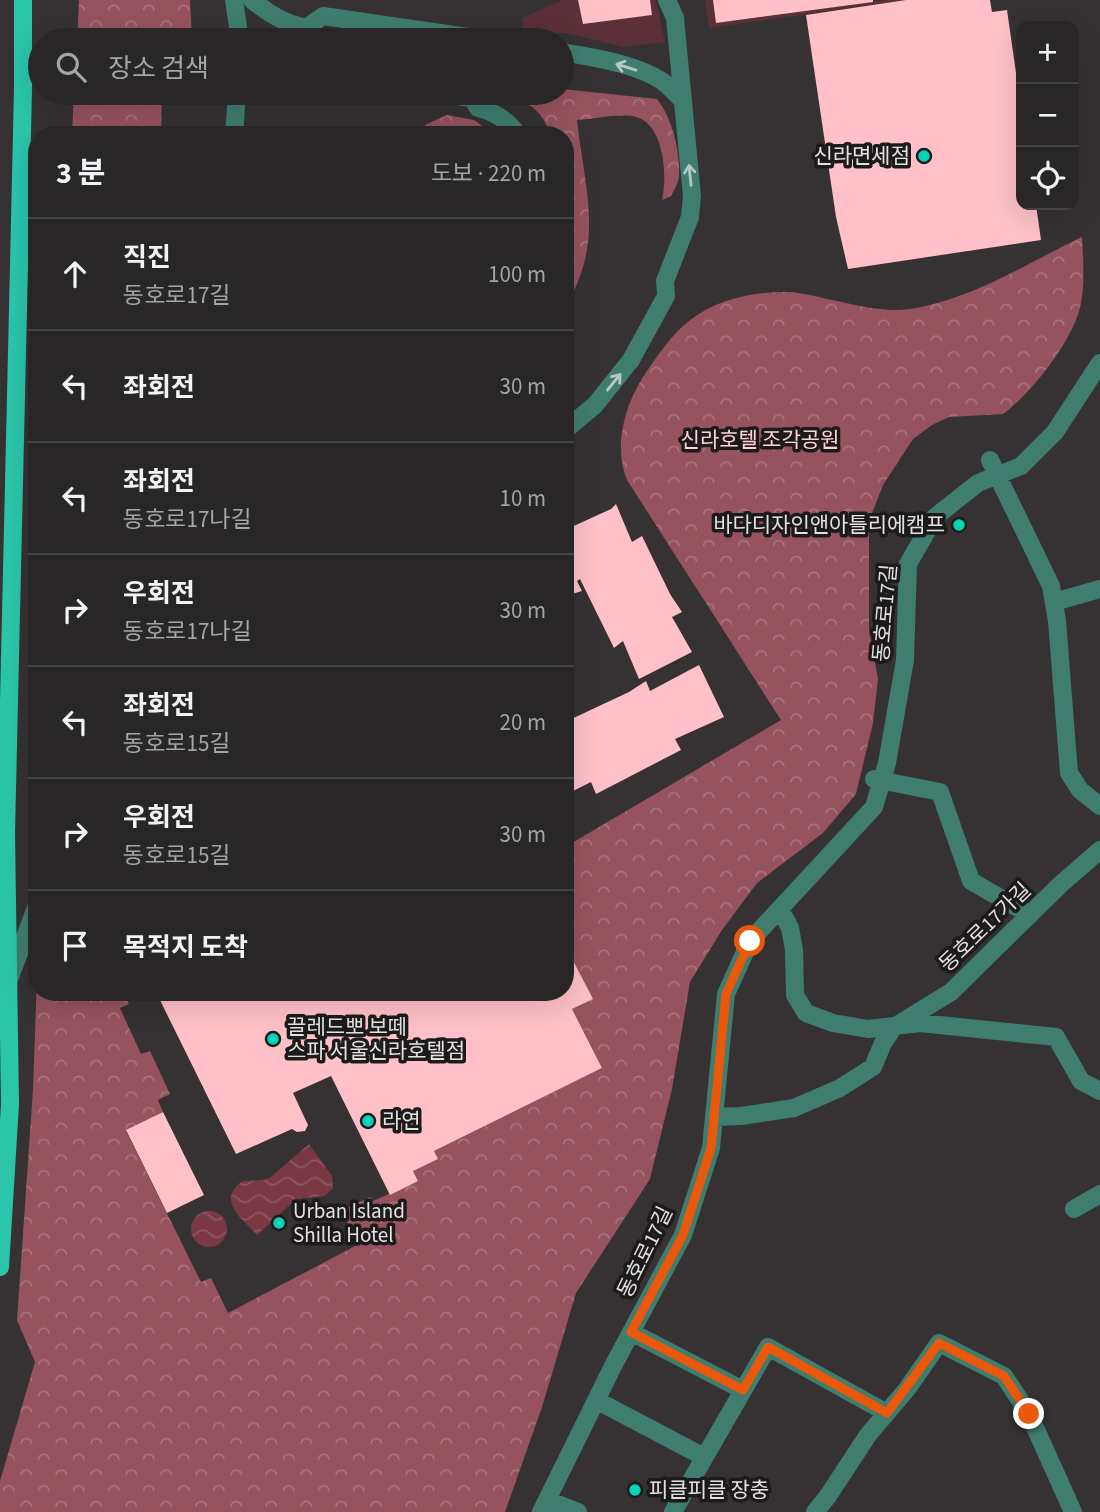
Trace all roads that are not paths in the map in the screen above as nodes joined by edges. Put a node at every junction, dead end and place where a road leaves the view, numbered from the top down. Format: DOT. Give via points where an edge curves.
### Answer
graph roads {
  1 [pos="23,0"];
  2 [pos="234,0"];
  3 [pos="252,0"];
  4 [pos="667,0"];
  5 [pos="238,28"];
  6 [pos="306,28"];
  7 [pos="306,28"];
  8 [pos="406,28"];
  9 [pos="574,55"];
  10 [pos="682,100"];
  11 [pos="236,105"];
  12 [pos="476,105"];
  13 [pos="235,126"];
  14 [pos="512,126"];
  15 [pos="1100,363"];
  16 [pos="574,422"];
  17 [pos="994,467"];
  18 [pos="1100,589"];
  19 [pos="1054,602"];
  20 [pos="878,779"];
  21 [pos="1100,807"];
  22 [pos="3,834"];
  23 [pos="1100,850"];
  24 [pos="780,909"];
  25 [pos="1030,915"];
  26 [pos="28,929"];
  27 [pos="7,985"];
  28 [pos="894,1027"];
  29 [pos="1100,1091"];
  30 [pos="10,1104"];
  31 [pos="714,1117"];
  32 [pos="0,1126"];
  33 [pos="1100,1194"];
  34 [pos="1074,1209"];
  35 [pos="0,1267"];
  36 [pos="631,1332"];
  37 [pos="743,1390"];
  38 [pos="596,1399"];
  39 [pos="887,1413"];
  40 [pos="704,1457"];
  41 [pos="544,1506"];
  42 [pos="578,1512"];
  43 [pos="673,1512"];
  44 [pos="815,1512"];
  45 [pos="1073,1512"];
  1 -- 22 [label="main road"];
  2 -- 5 [label="street"];
  3 -- 7 [label="street" via="279,19"];
  4 -- 10 [label="street" via="675,18"];
  6 -- 8 [label="street" via="323,16"];
  10 -- 9 [label="street, one-way" via="663,81"];
  16 -- 10 [label="street, one-way" via="595,405 631,360 666,296 665,281 690,217 692,196"];
  11 -- 13 [label="street"];
  12 -- 14 [label="street"];
  15 -- 17 [label="street, 동호로17길" via="1055,432 1021,466"];
  17 -- 19 [label="street" via="1051,586"];
  17 -- 20 [label="street, 동호로17길" via="935,517 908,564 905,660"];
  18 -- 19 [label="street"];
  19 -- 21 [label="street" via="1069,773"];
  20 -- 24 [label="street, 동호로17길" via="874,807"];
  20 -- 25 [label="street" via="940,792 971,881"];
  22 -- 27 [label="main road"];
  23 -- 25 [label="street, 동호로17가길"];
  24 -- 28 [label="street" via="790,928 795,995 806,1013 868,1029"];
  24 -- 31 [label="street, 동호로17길" via="750,941 726,994"];
  25 -- 28 [label="street, 동호로17가길" via="951,992"];
  26 -- 27 [label="street"];
  27 -- 30 [label="main road"];
  28 -- 29 [label="street" via="920,1023 1056,1037 1081,1081"];
  28 -- 31 [label="street" via="873,1067 840,1088 793,1108"];
  30 -- 32 [label="main road"];
  30 -- 35 [label="main road"];
  31 -- 36 [label="street, 동호로17길" via="711,1148 683,1235"];
  33 -- 34 [label="street"];
  36 -- 37 [label="street"];
  36 -- 38 [label="street, 동호로17길"];
  37 -- 39 [label="street" via="768,1347"];
  37 -- 40 [label="street"];
  38 -- 40 [label="street"];
  38 -- 41 [label="street, 동호로17길"];
  39 -- 44 [label="street"];
  39 -- 45 [label="street" via="939,1343 1004,1376 1029,1414"];
  40 -- 43 [label="street"];
  41 -- 42 [label="street"];
}
